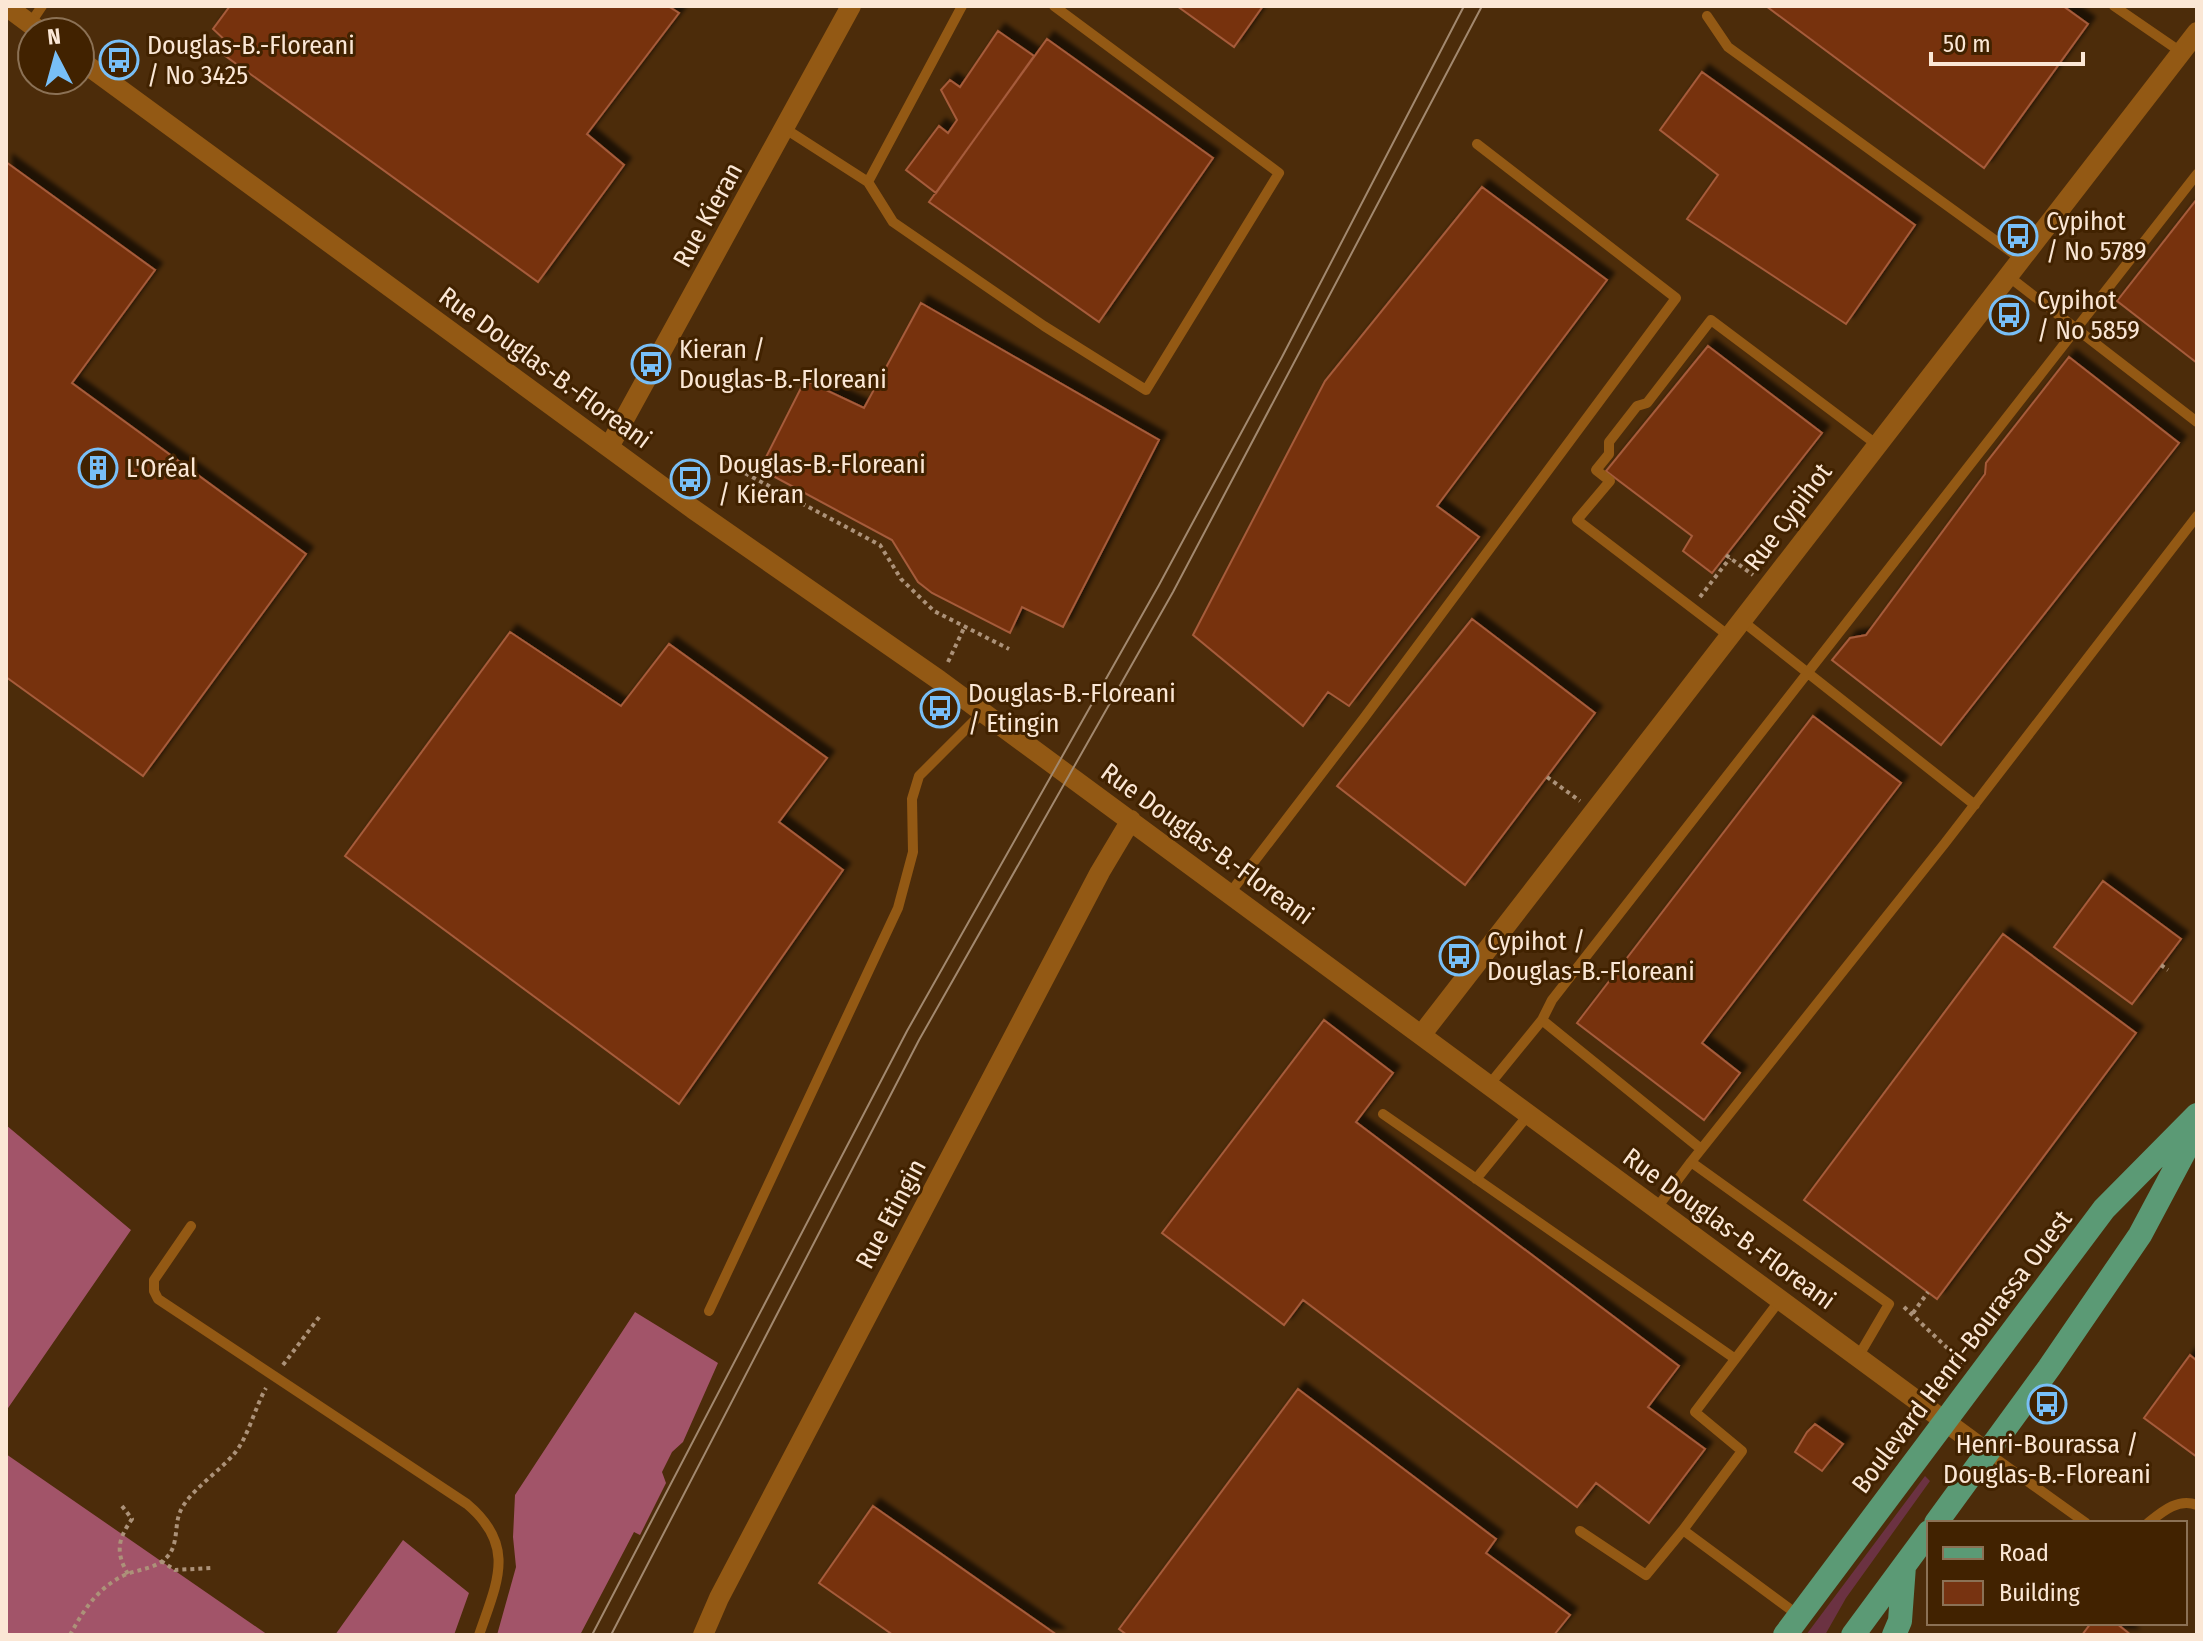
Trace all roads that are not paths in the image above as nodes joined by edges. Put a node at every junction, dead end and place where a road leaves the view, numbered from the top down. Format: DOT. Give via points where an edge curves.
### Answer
graph roads {
  1 [pos="851,6"];
  2 [pos="962,6"];
  3 [pos="1054,6"];
  4 [pos="2119,7"];
  5 [pos="1707,16"];
  6 [pos="2197,32"];
  7 [pos="2181,52"];
  8 [pos="96,72"];
  9 [pos="784,128"];
  10 [pos="1477,144"];
  11 [pos="2197,174"];
  12 [pos="868,182"];
  13 [pos="2014,267"];
  14 [pos="2078,329"];
  15 [pos="2197,422"];
  16 [pos="1876,444"];
  17 [pos="609,447"];
  18 [pos="2197,516"];
  19 [pos="1735,628"];
  20 [pos="1809,673"];
  21 [pos="983,712"];
  22 [pos="1975,805"];
  23 [pos="1131,820"];
  24 [pos="1230,893"];
  25 [pos="1542,1020"];
  26 [pos="1422,1034"];
  27 [pos="1489,1085"];
  28 [pos="1383,1114"];
  29 [pos="1529,1114"];
  30 [pos="2197,1115"];
  31 [pos="2197,1128"];
  32 [pos="1701,1149"];
  33 [pos="1691,1162"];
  34 [pos="1476,1179"];
  35 [pos="1656,1209"];
  36 [pos="191,1226"];
  37 [pos="1780,1300"];
  38 [pos="709,1311"];
  39 [pos="1858,1357"];
  40 [pos="1734,1358"];
  41 [pos="1944,1420"];
  42 [pos="1988,1453"];
  43 [pos="2197,1505"];
  44 [pos="1937,1521"];
  45 [pos="2083,1521"];
  46 [pos="2151,1521"];
  47 [pos="1683,1530"];
  48 [pos="1580,1531"];
  49 [pos="1927,1535"];
  50 [pos="1904,1566"];
  51 [pos="1792,1625"];
  52 [pos="479,1635"];
  53 [pos="703,1635"];
  54 [pos="1853,1635"];
  55 [pos="1894,1635"];
  1 -- 9 [label="street, Rue Kieran"];
  2 -- 12 [label="lane"];
  3 -- 12 [label="lane" via="1279,173 1146,390 893,222"];
  4 -- 7 [label="lane"];
  5 -- 13 [label="lane" via="1728,47"];
  6 -- 7 [label="street, Rue Cypihot"];
  7 -- 13 [label="street, Rue Cypihot"];
  8 -- 17 [label="street, Rue Douglas-B.-Floreani"];
  9 -- 12 [label="lane"];
  9 -- 17 [label="street, Rue Kieran"];
  10 -- 24 [label="lane" via="1676,298"];
  11 -- 14 [label="lane"];
  13 -- 14 [label="lane"];
  13 -- 16 [label="street, Rue Cypihot"];
  14 -- 15 [label="lane"];
  14 -- 20 [label="lane"];
  16 -- 19 [label="street, Rue Cypihot"];
  16 -- 19 [label="lane" via="1711,320 1647,403 1637,406 1609,442 1609,454 1596,470 1610,481 1577,520"];
  17 -- 21 [label="street, Rue Douglas-B.-Floreani"];
  18 -- 22 [label="lane"];
  19 -- 20 [label="lane"];
  19 -- 26 [label="street, Rue Cypihot"];
  20 -- 22 [label="lane"];
  20 -- 25 [label="lane" via="1552,1000"];
  21 -- 23 [label="street, Rue Douglas-B.-Floreani"];
  21 -- 38 [label="lane" via="919,776 912,799 913,852 898,908"];
  22 -- 32 [label="lane"];
  23 -- 24 [label="street, Rue Douglas-B.-Floreani"];
  23 -- 53 [label="street, Rue Etingin"];
  24 -- 26 [label="street, Rue Douglas-B.-Floreani"];
  25 -- 27 [label="lane"];
  25 -- 32 [label="lane"];
  26 -- 27 [label="street, Rue Douglas-B.-Floreani"];
  27 -- 29 [label="street, Rue Douglas-B.-Floreani"];
  28 -- 34 [label="lane"];
  29 -- 34 [label="lane"];
  29 -- 35 [label="street, Rue Douglas-B.-Floreani"];
  30 -- 41 [label="main road, Boulevard Henri-Bourassa Ouest" via="2104,1209"];
  31 -- 42 [label="main road" via="2140,1235"];
  32 -- 33 [label="lane"];
  33 -- 35 [label="lane"];
  33 -- 39 [label="lane" via="1889,1304"];
  34 -- 40 [label="lane"];
  35 -- 37 [label="street, Rue Douglas-B.-Floreani"];
  36 -- 52 [label="lane" via="154,1280 158,1299 467,1504 491,1528 499,1577"];
  37 -- 39 [label="street, Rue Douglas-B.-Floreani"];
  37 -- 40 [label="lane"];
  39 -- 41 [label="street, Rue Douglas-B.-Floreani"];
  40 -- 47 [label="lane" via="1695,1412 1742,1451"];
  41 -- 42 [label="street, Rue Douglas-B.-Floreani"];
  41 -- 51 [label="main road, Boulevard Henri-Bourassa Ouest"];
  42 -- 44 [label="main road"];
  42 -- 45 [label="lane"];
  43 -- 46 [label="lane" via="2173,1505"];
  47 -- 48 [label="lane" via="1646,1575"];
  47 -- 51 [label="lane"];
  49 -- 50 [label="main road"];
  50 -- 54 [label="main road"];
  50 -- 55 [label="main road"];
}
